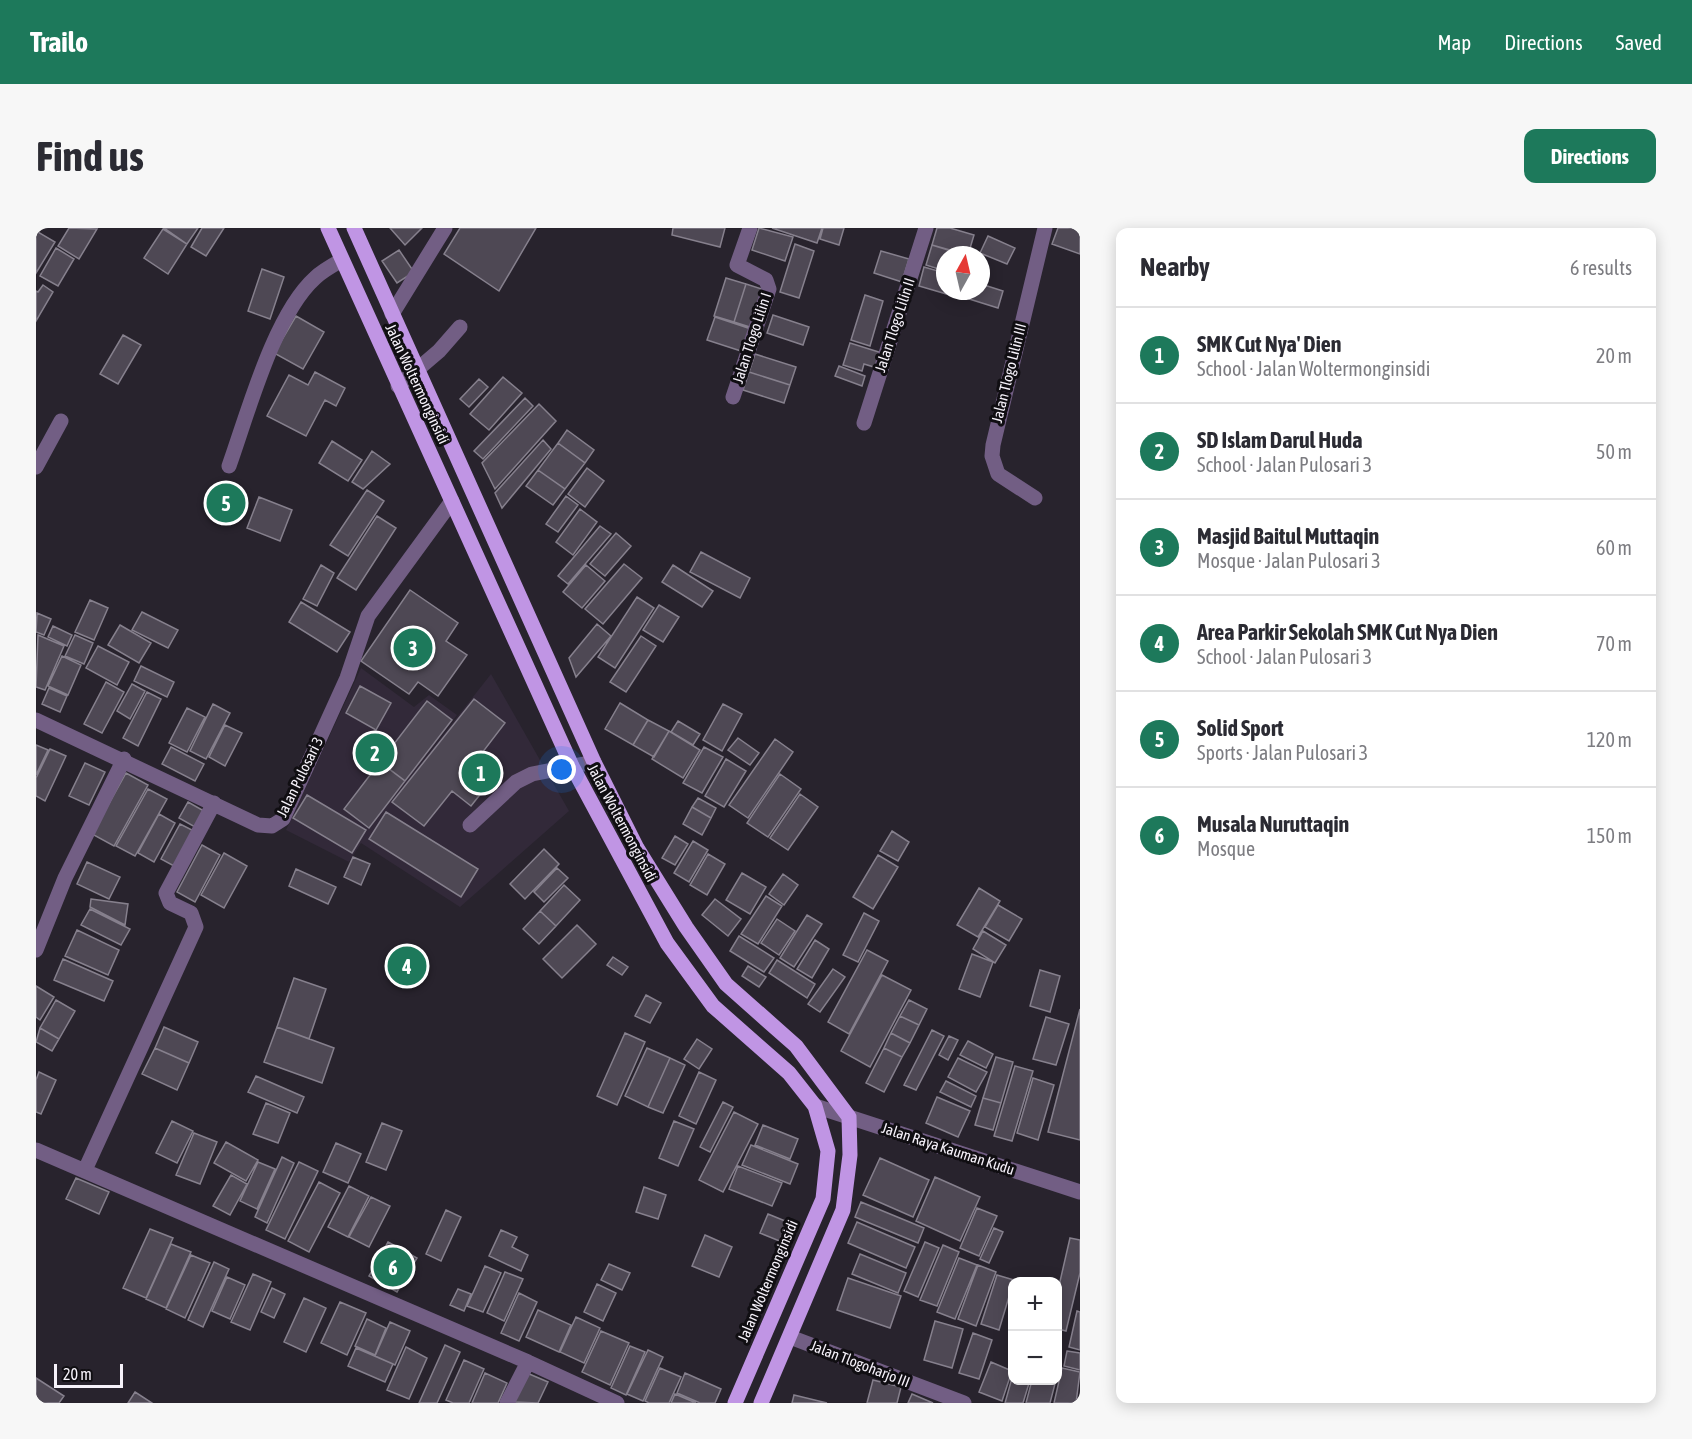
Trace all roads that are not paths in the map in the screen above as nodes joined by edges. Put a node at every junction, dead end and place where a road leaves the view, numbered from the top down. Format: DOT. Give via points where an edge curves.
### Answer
graph roads {
  1 [pos="328,228"];
  2 [pos="354,228"];
  3 [pos="445,228"];
  4 [pos="750,228"];
  5 [pos="926,228"];
  6 [pos="1045,228"];
  7 [pos="342,260"];
  8 [pos="392,314"];
  9 [pos="460,327"];
  10 [pos="417,370"];
  11 [pos="398,386"];
  12 [pos="733,397"];
  13 [pos="61,421"];
  14 [pos="864,423"];
  15 [pos="229,465"];
  16 [pos="36,467"];
  17 [pos="1035,498"];
  18 [pos="452,501"];
  19 [pos="36,720"];
  20 [pos="124,759"];
  21 [pos="594,762"];
  22 [pos="572,766"];
  23 [pos="214,803"];
  24 [pos="470,825"];
  25 [pos="36,950"];
  26 [pos="815,1106"];
  27 [pos="849,1117"];
  28 [pos="36,1150"];
  29 [pos="85,1170"];
  30 [pos="1080,1192"];
  31 [pos="790,1337"];
  32 [pos="528,1362"];
  33 [pos="507,1403"];
  34 [pos="617,1403"];
  35 [pos="735,1403"];
  36 [pos="760,1403"];
  37 [pos="964,1403"];
  1 -- 7 [label="main road, Jalan Woltermonginsidi"];
  2 -- 8 [label="main road, Jalan Woltermonginsidi"];
  3 -- 8 [label="street"];
  4 -- 12 [label="street, Jalan Tlogo Lilin I" via="737,265 766,280 769,289"];
  5 -- 14 [label="street, Jalan Tlogo Lilin II"];
  6 -- 17 [label="street, Jalan Tlogo Lilin III" via="992,456 998,474"];
  7 -- 11 [label="main road, Jalan Woltermonginsidi"];
  7 -- 15 [label="street" via="316,277 288,315"];
  8 -- 10 [label="main road, Jalan Woltermonginsidi"];
  9 -- 10 [label="street"];
  10 -- 11 [label="street"];
  10 -- 21 [label="main road, Jalan Woltermonginsidi"];
  11 -- 18 [label="main road, Jalan Woltermonginsidi"];
  13 -- 16 [label="street"];
  18 -- 22 [label="main road, Jalan Woltermonginsidi"];
  18 -- 23 [label="street, Jalan Pulosari 3" via="368,616 347,678 283,819 272,826 258,825"];
  19 -- 20 [label="street, Jalan Pulosari 3"];
  20 -- 23 [label="street, Jalan Pulosari 3"];
  20 -- 25 [label="street" via="65,878"];
  21 -- 22 [label="street"];
  21 -- 27 [label="main road, Jalan Woltermonginsidi" via="637,848 726,984 796,1046"];
  22 -- 24 [label="street" via="532,774 516,782"];
  22 -- 26 [label="main road, Jalan Woltermonginsidi" via="667,943 713,1006 789,1074"];
  23 -- 29 [label="street" via="166,893 170,903 191,913 196,927"];
  26 -- 27 [label="street, Jalan Raya Kauman Kudu"];
  26 -- 35 [label="main road, Jalan Woltermonginsidi" via="828,1151 823,1199"];
  27 -- 30 [label="street, Jalan Raya Kauman Kudu"];
  27 -- 31 [label="main road" via="850,1155 843,1210"];
  28 -- 29 [label="street"];
  29 -- 32 [label="street"];
  31 -- 36 [label="main road"];
  31 -- 37 [label="street, Jalan Tlogoharjo III"];
  32 -- 33 [label="street"];
  32 -- 34 [label="street"];
}
